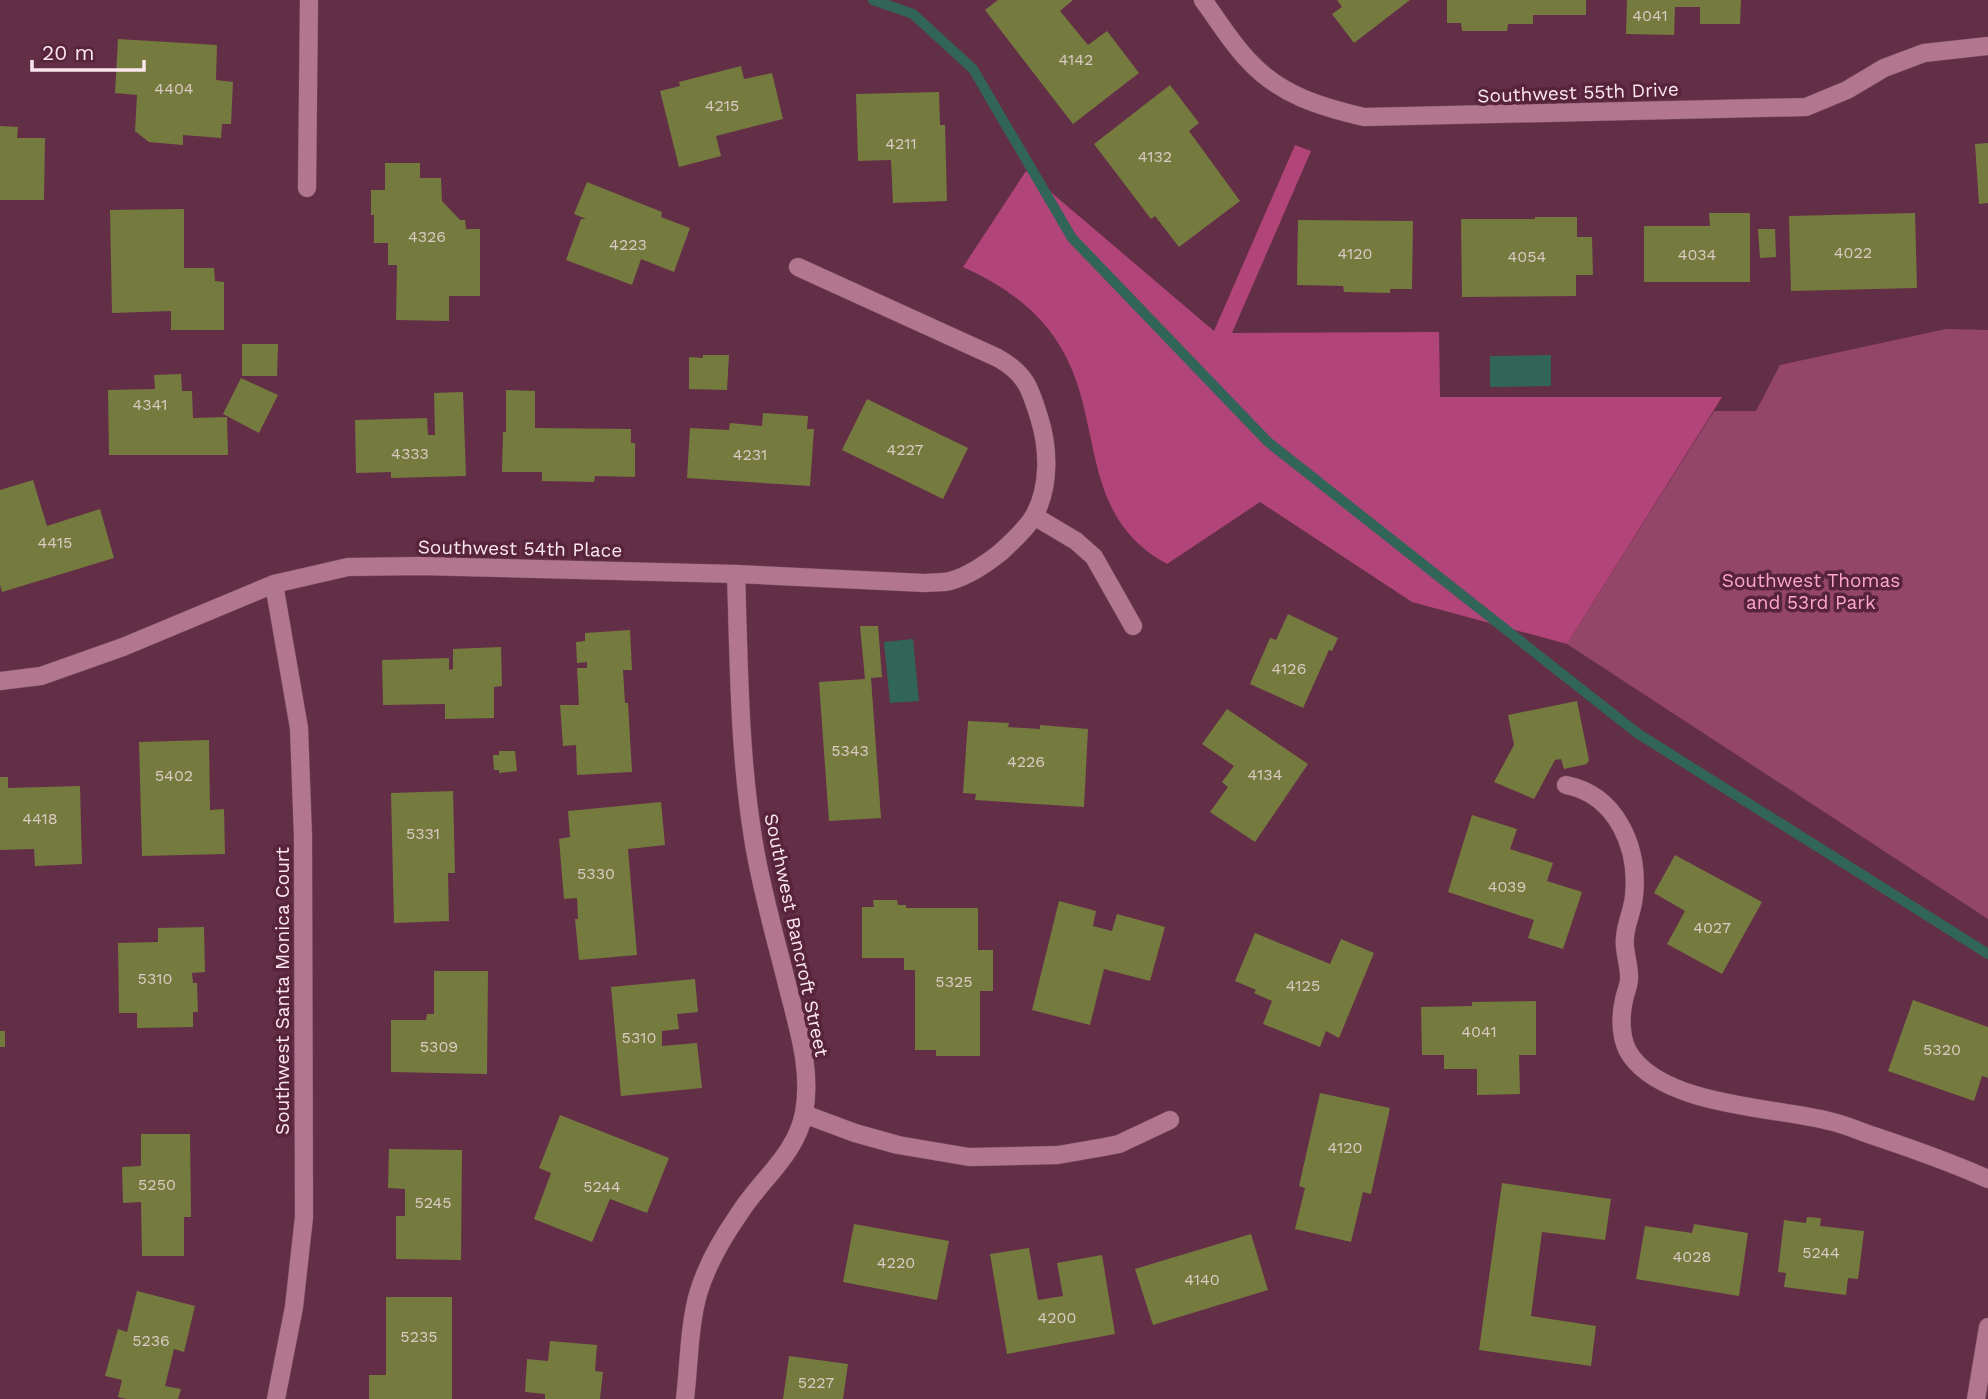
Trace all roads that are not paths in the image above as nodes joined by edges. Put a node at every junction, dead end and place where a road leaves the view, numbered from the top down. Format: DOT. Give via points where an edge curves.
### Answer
graph roads {
  1 [pos="309,0"];
  2 [pos="1203,0"];
  3 [pos="1988,47"];
  4 [pos="307,188"];
  5 [pos="798,267"];
  6 [pos="1034,516"];
  7 [pos="736,575"];
  8 [pos="274,584"];
  9 [pos="1133,626"];
  10 [pos="0,681"];
  11 [pos="1566,785"];
  12 [pos="804,1114"];
  13 [pos="1170,1120"];
  14 [pos="1988,1179"];
  15 [pos="1988,1327"];
  16 [pos="276,1399"];
  17 [pos="685,1399"];
  18 [pos="1976,1399"];
  1 -- 4 [label="street"];
  2 -- 3 [label="street, Southwest 55th Drive" via="1249,62 1283,89 1322,107 1364,117 1806,107 1924,53"];
  5 -- 6 [label="street, Southwest 54th Place" via="1016,368 1027,383 1046,452 1044,489"];
  6 -- 7 [label="street, Southwest 54th Place" via="992,560 949,581"];
  6 -- 9 [label="street" via="1094,557"];
  7 -- 8 [label="street, Southwest 54th Place" via="348,567"];
  7 -- 12 [label="street, Southwest Bancroft Street" via="747,803 761,880 804,1052"];
  8 -- 10 [label="street, Southwest 54th Place" via="41,676"];
  8 -- 16 [label="street, Southwest Santa Monica Court" via="303,769 304,1217 294,1307"];
  11 -- 14 [label="street" via="1606,806 1627,838 1635,886 1624,939 1629,982 1621,1014 1629,1054 1640,1066 1658,1080 1706,1099 1830,1121"];
  12 -- 13 [label="street" via="855,1133 969,1157 1058,1155 1104,1147"];
  12 -- 17 [label="street, Southwest Bancroft Street" via="778,1167 739,1212 698,1294"];
  15 -- 18 [label="street"];
}
